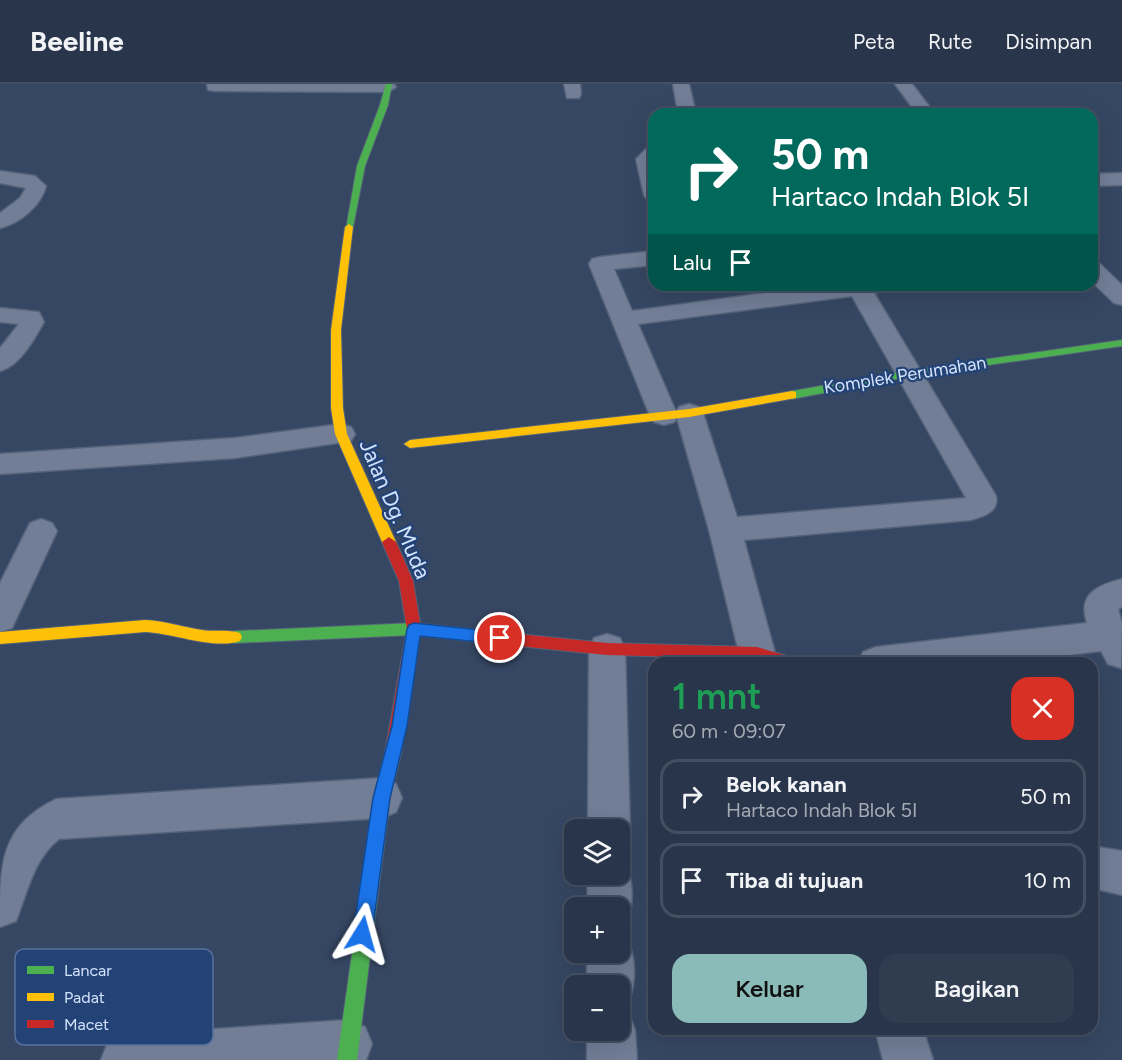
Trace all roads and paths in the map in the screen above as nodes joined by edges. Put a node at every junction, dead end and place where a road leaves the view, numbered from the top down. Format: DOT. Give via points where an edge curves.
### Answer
graph roads {
  1 [pos="215,84"];
  2 [pos="681,84"];
  3 [pos="903,84"];
  4 [pos="389,85"];
  5 [pos="686,108"];
  6 [pos="922,108"];
  7 [pos="0,177"];
  8 [pos="1122,179"];
  9 [pos="1098,180"];
  10 [pos="0,222"];
  11 [pos="648,259"];
  12 [pos="1098,275"];
  13 [pos="829,291"];
  14 [pos="869,291"];
  15 [pos="1122,298"];
  16 [pos="0,315"];
  17 [pos="624,319"];
  18 [pos="1122,343"];
  19 [pos="0,363"];
  20 [pos="912,373"];
  21 [pos="676,414"];
  22 [pos="341,434"];
  23 [pos="410,444"];
  24 [pos="0,464"];
  25 [pos="725,530"];
  26 [pos="41,531"];
  27 [pos="1122,593"];
  28 [pos="0,618"];
  29 [pos="414,629"];
  30 [pos="0,638"];
  31 [pos="1116,645"];
  32 [pos="607,648"];
  33 [pos="756,653"];
  34 [pos="770,657"];
  35 [pos="956,657"];
  36 [pos="382,798"];
  37 [pos="609,819"];
  38 [pos="1098,868"];
  39 [pos="1122,873"];
  40 [pos="0,905"];
  41 [pos="901,1035"];
  42 [pos="611,1041"];
  43 [pos="347,1052"];
  44 [pos="126,1060"];
  45 [pos="612,1060"];
  46 [pos="908,1060"];
  1 -- 4 [label="street"];
  2 -- 5 [label="street"];
  3 -- 6 [label="street"];
  4 -- 22 [label="street, Jalan Dg. Muda" via="384,109 362,163 348,222 335,353 335,410"];
  7 -- 10 [label="street" via="28,180 36,186 28,201"];
  8 -- 9 [label="street"];
  11 -- 17 [label="street" via="600,264"];
  12 -- 15 [label="street"];
  13 -- 17 [label="street"];
  14 -- 20 [label="street"];
  16 -- 19 [label="street" via="22,315 32,321"];
  17 -- 21 [label="street"];
  18 -- 20 [label="street, Komplek Perumahan"];
  20 -- 21 [label="street, Komplek Perumahan"];
  20 -- 25 [label="street" via="981,496 978,507"];
  21 -- 23 [label="street, Komplek Perumahan"];
  21 -- 25 [label="street"];
  22 -- 24 [label="street" via="236,448"];
  22 -- 29 [label="street, Jalan Dg. Muda" via="406,581"];
  25 -- 33 [label="street"];
  26 -- 28 [label="street"];
  27 -- 31 [label="street" via="1108,596 1100,611"];
  29 -- 30 [label="street" via="242,637 203,636 145,626"];
  29 -- 32 [label="street"];
  29 -- 36 [label="street, Jalan Dg. Muda" via="399,726"];
  31 -- 35 [label="street"];
  32 -- 33 [label="street"];
  32 -- 37 [label="street"];
  33 -- 34 [label="street"];
  36 -- 40 [label="street" via="57,819 36,829 26,840"];
  36 -- 43 [label="street, Jalan Dg. Muda"];
  38 -- 39 [label="street"];
  41 -- 46 [label="street"];
  42 -- 45 [label="street"];
  43 -- 44 [label="street"];
}
